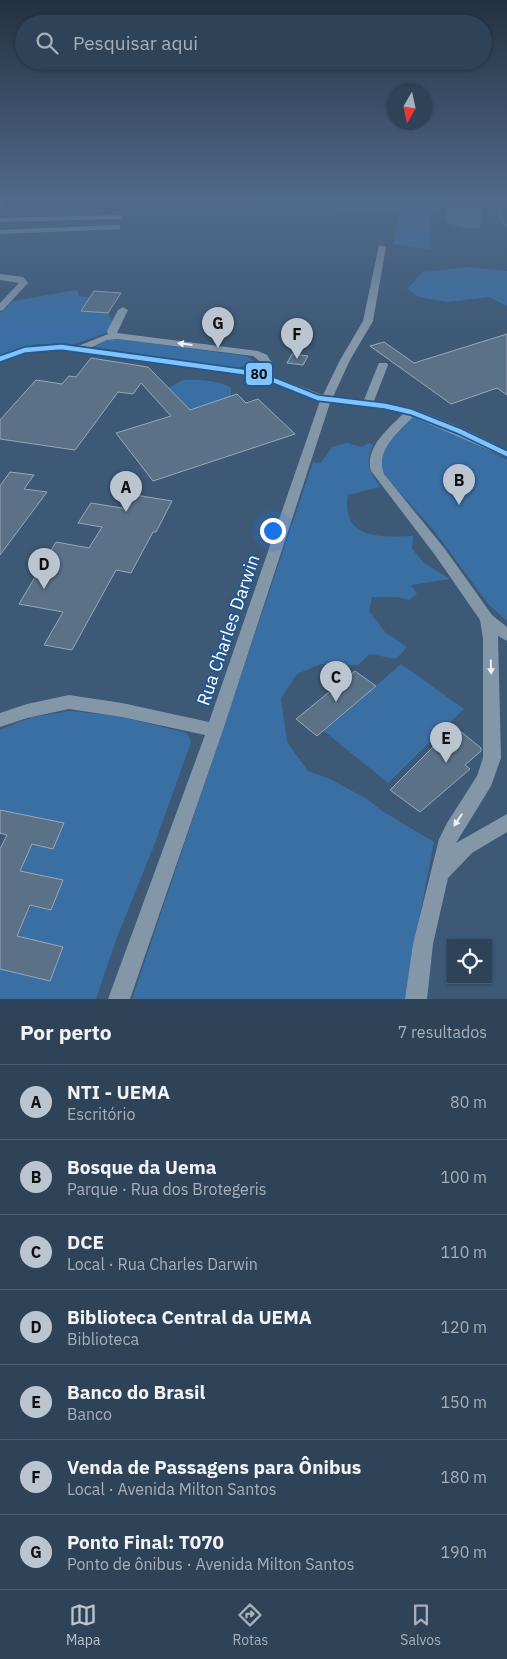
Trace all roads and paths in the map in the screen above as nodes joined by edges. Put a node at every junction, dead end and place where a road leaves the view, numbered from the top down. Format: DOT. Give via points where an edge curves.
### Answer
graph roads {
  1 [pos="382,247"];
  2 [pos="0,277"];
  3 [pos="0,308"];
  4 [pos="123,310"];
  5 [pos="113,336"];
  6 [pos="80,349"];
  7 [pos="0,359"];
  8 [pos="383,365"];
  9 [pos="258,374"];
  10 [pos="326,400"];
  11 [pos="368,404"];
  12 [pos="411,412"];
  13 [pos="507,454"];
  14 [pos="487,619"];
  15 [pos="507,635"];
  16 [pos="0,720"];
  17 [pos="215,730"];
  18 [pos="507,822"];
  19 [pos="439,874"];
  20 [pos="118,999"];
  21 [pos="416,999"];
  1 -- 10 [label="street, Rua Charles Darwin" via="368,321"];
  2 -- 3 [label="street" via="20,279 24,284"];
  4 -- 5 [label="street" via="112,331"];
  5 -- 6 [label="street"];
  9 -- 5 [label="street, one-way" via="267,363 263,356 257,354"];
  6 -- 7 [label="street" via="34,349"];
  6 -- 9 [label="street"];
  8 -- 11 [label="street"];
  9 -- 10 [label="street"];
  10 -- 11 [label="street"];
  10 -- 17 [label="street, Rua Charles Darwin"];
  11 -- 12 [label="street"];
  12 -- 13 [label="street"];
  12 -- 14 [label="street" via="377,452 374,461 378,475 440,552"];
  14 -- 15 [label="street"];
  14 -- 19 [label="street, one-way" via="491,639 492,758 478,793 451,832"];
  16 -- 17 [label="street" via="27,710 68,702"];
  17 -- 20 [label="street, Rua Charles Darwin"];
  18 -- 19 [label="street" via="465,847"];
  19 -- 21 [label="street" via="423,944"];
}
